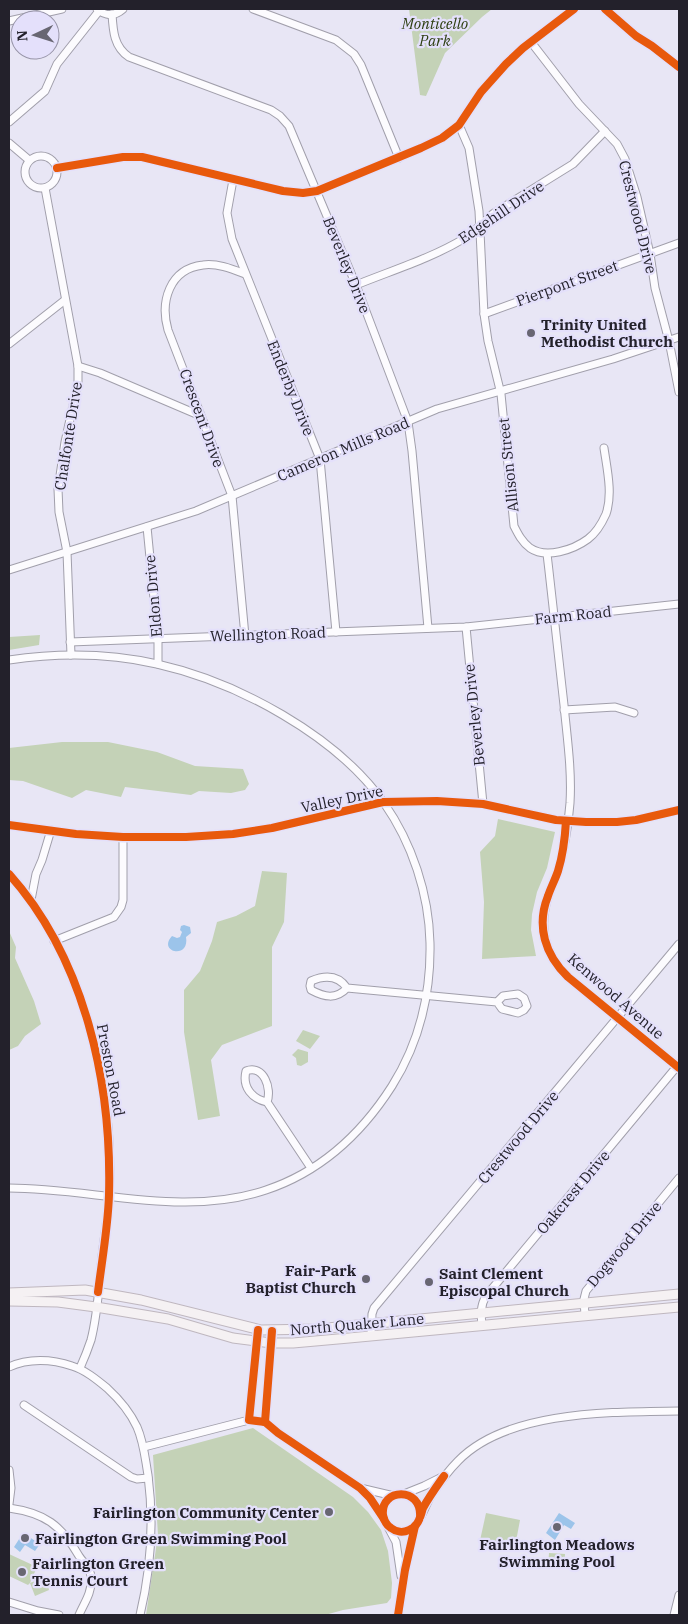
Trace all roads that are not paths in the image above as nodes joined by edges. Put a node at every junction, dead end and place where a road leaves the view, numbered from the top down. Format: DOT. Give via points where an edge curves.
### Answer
graph roads {
  1 [pos="62,9"];
  2 [pos="123,9"];
  3 [pos="253,9"];
  4 [pos="574,9"];
  5 [pos="605,9"];
  6 [pos="98,10"];
  7 [pos="112,14"];
  8 [pos="9,21"];
  9 [pos="531,42"];
  10 [pos="679,67"];
  11 [pos="9,122"];
  12 [pos="459,125"];
  13 [pos="606,131"];
  14 [pos="9,143"];
  15 [pos="399,158"];
  16 [pos="29,160"];
  17 [pos="57,168"];
  18 [pos="233,180"];
  19 [pos="45,188"];
  20 [pos="317,191"];
  21 [pos="480,224"];
  22 [pos="679,244"];
  23 [pos="650,254"];
  24 [pos="245,274"];
  25 [pos="356,285"];
  26 [pos="66,300"];
  27 [pos="484,314"];
  28 [pos="679,337"];
  29 [pos="669,341"];
  30 [pos="9,344"];
  31 [pos="78,366"];
  32 [pos="500,392"];
  33 [pos="679,392"];
  34 [pos="201,416"];
  35 [pos="408,422"];
  36 [pos="604,448"];
  37 [pos="320,459"];
  38 [pos="232,496"];
  39 [pos="147,528"];
  40 [pos="67,552"];
  41 [pos="547,554"];
  42 [pos="9,570"];
  43 [pos="679,604"];
  44 [pos="554,617"];
  45 [pos="466,626"];
  46 [pos="428,628"];
  47 [pos="336,632"];
  48 [pos="245,636"];
  49 [pos="158,640"];
  50 [pos="70,642"];
  51 [pos="71,655"];
  52 [pos="9,660"];
  53 [pos="158,664"];
  54 [pos="564,710"];
  55 [pos="634,713"];
  56 [pos="383,802"];
  57 [pos="483,804"];
  58 [pos="679,810"];
  59 [pos="566,821"];
  60 [pos="9,824"];
  61 [pos="51,830"];
  62 [pos="123,837"];
  63 [pos="9,874"];
  64 [pos="31,900"];
  65 [pos="54,941"];
  66 [pos="679,944"];
  67 [pos="347,988"];
  68 [pos="427,995"];
  69 [pos="497,1002"];
  70 [pos="618,1017"];
  71 [pos="679,1066"];
  72 [pos="267,1102"];
  73 [pos="311,1168"];
  74 [pos="679,1178"];
  75 [pos="9,1188"];
  76 [pos="109,1196"];
  77 [pos="98,1292"];
  78 [pos="9,1293"];
  79 [pos="679,1294"];
  80 [pos="9,1300"];
  81 [pos="584,1304"];
  82 [pos="96,1307"];
  83 [pos="679,1307"];
  84 [pos="480,1313"];
  85 [pos="585,1316"];
  86 [pos="372,1323"];
  87 [pos="482,1326"];
  88 [pos="258,1330"];
  89 [pos="272,1331"];
  90 [pos="371,1336"];
  91 [pos="257,1342"];
  92 [pos="271,1343"];
  93 [pos="9,1367"];
  94 [pos="80,1368"];
  95 [pos="24,1405"];
  96 [pos="679,1411"];
  97 [pos="250,1420"];
  98 [pos="264,1422"];
  99 [pos="144,1447"];
  100 [pos="9,1470"];
  101 [pos="444,1476"];
  102 [pos="148,1478"];
  103 [pos="360,1488"];
  104 [pos="402,1494"];
  105 [pos="394,1496"];
  106 [pos="9,1504"];
  107 [pos="9,1508"];
  108 [pos="420,1518"];
  109 [pos="384,1520"];
  110 [pos="415,1526"];
  111 [pos="402,1586"];
  112 [pos="679,1595"];
  113 [pos="9,1602"];
  114 [pos="59,1615"];
  115 [pos="79,1615"];
  116 [pos="140,1615"];
  117 [pos="398,1615"];
  118 [pos="674,1615"];
  1 -- 8 [label="street"];
  2 -- 7 [label="street"];
  3 -- 15 [label="street" via="336,40 354,54"];
  4 -- 9 [label="street"];
  5 -- 10 [label="street"];
  6 -- 7 [label="street"];
  6 -- 11 [label="street" via="57,64 45,91"];
  7 -- 20 [label="street, Beverley Drive" via="116,41 129,58 276,113 289,126"];
  9 -- 12 [label="street" via="493,78"];
  9 -- 13 [label="street, Crestwood Drive" via="578,104"];
  12 -- 15 [label="street" via="442,138"];
  12 -- 21 [label="street, Allison Street" via="470,156"];
  13 -- 21 [label="street, Edgehill Drive" via="573,164"];
  13 -- 23 [label="street, Crestwood Drive" via="625,159"];
  14 -- 16 [label="street"];
  15 -- 20 [label="street"];
  16 -- 17 [label="street" via="45,156 54,161"];
  16 -- 19 [label="street" via="24,170 27,181 36,188"];
  17 -- 18 [label="street" via="142,157"];
  17 -- 19 [label="street" via="54,181"];
  18 -- 20 [label="street" via="283,191"];
  18 -- 24 [label="street, Enderby Drive" via="228,223"];
  19 -- 26 [label="street, Chalfonte Drive"];
  20 -- 25 [label="street, Beverley Drive"];
  21 -- 25 [label="street, Edgehill Drive" via="473,233 454,244"];
  21 -- 27 [label="street, Allison Street"];
  22 -- 23 [label="street, Pierpont Street"];
  23 -- 27 [label="street, Pierpont Street"];
  23 -- 29 [label="street, Crestwood Drive"];
  24 -- 34 [label="street, Crescent Drive" via="219,266 196,266 181,274 166,297 166,323"];
  24 -- 37 [label="street, Enderby Drive"];
  25 -- 35 [label="street, Beverley Drive"];
  26 -- 30 [label="street"];
  26 -- 31 [label="street, Chalfonte Drive"];
  27 -- 32 [label="street, Allison Street"];
  28 -- 29 [label="street, Cameron Mills Road"];
  29 -- 32 [label="street, Cameron Mills Road"];
  29 -- 33 [label="street, Crestwood Drive"];
  31 -- 34 [label="street"];
  31 -- 40 [label="street, Chalfonte Drive" via="78,383 58,489"];
  32 -- 35 [label="street, Cameron Mills Road" via="445,407"];
  32 -- 41 [label="street, Allison Street" via="514,526 530,548"];
  34 -- 38 [label="street, Crescent Drive"];
  35 -- 37 [label="street, Cameron Mills Road"];
  35 -- 46 [label="street, Beverley Drive"];
  36 -- 41 [label="street" via="609,500 605,516 586,540"];
  37 -- 38 [label="street, Cameron Mills Road"];
  37 -- 47 [label="street, Enderby Drive"];
  38 -- 39 [label="street, Cameron Mills Road"];
  38 -- 48 [label="street, Crescent Drive"];
  39 -- 40 [label="street, Cameron Mills Road"];
  39 -- 49 [label="street, Eldon Drive"];
  40 -- 42 [label="street, Cameron Mills Road"];
  40 -- 50 [label="street, Chalfonte Drive"];
  41 -- 44 [label="street"];
  43 -- 44 [label="street, Farm Road"];
  44 -- 45 [label="street, Farm Road"];
  44 -- 54 [label="street"];
  45 -- 46 [label="street, Wellington Road"];
  45 -- 57 [label="street, Beverley Drive"];
  46 -- 47 [label="street, Wellington Road"];
  47 -- 48 [label="street, Wellington Road"];
  48 -- 49 [label="street, Wellington Road"];
  49 -- 50 [label="street, Wellington Road"];
  49 -- 53 [label="street, Eldon Drive"];
  50 -- 51 [label="street, Chalfonte Drive"];
  51 -- 52 [label="street"];
  51 -- 53 [label="street"];
  53 -- 56 [label="street" via="237,691 287,718 334,751"];
  54 -- 55 [label="street" via="614,706"];
  54 -- 59 [label="street" via="570,776"];
  56 -- 57 [label="street, Valley Drive"];
  56 -- 62 [label="street, Valley Drive" via="233,834"];
  56 -- 68 [label="street" via="411,855 423,892 430,939"];
  57 -- 59 [label="street, Valley Drive"];
  58 -- 59 [label="street, Valley Drive" via="617,822"];
  59 -- 70 [label="street, Kenwood Avenue" via="563,850 544,911 546,947 560,969"];
  60 -- 61 [label="street, Valley Drive"];
  61 -- 62 [label="street, Valley Drive"];
  61 -- 64 [label="street"];
  62 -- 65 [label="street" via="123,900 118,912 114,917"];
  63 -- 64 [label="street, Preston Road"];
  64 -- 65 [label="street, Preston Road"];
  65 -- 76 [label="street, Preston Road" via="83,1008 98,1062 108,1136"];
  66 -- 70 [label="street, Crestwood Drive"];
  67 -- 67 [label="street" via="340,981 326,976 311,980 310,986 311,990 328,997"];
  67 -- 68 [label="street"];
  68 -- 69 [label="street"];
  68 -- 73 [label="street" via="418,1033 383,1101 348,1140"];
  70 -- 71 [label="street, Kenwood Avenue"];
  70 -- 86 [label="street, Crestwood Drive" via="374,1308"];
  71 -- 84 [label="street, Oakcrest Drive" via="486,1296"];
  72 -- 72 [label="street" via="249,1091 246,1071 256,1070 264,1077 270,1092"];
  72 -- 73 [label="street"];
  73 -- 76 [label="street" via="264,1191 230,1198 176,1201"];
  74 -- 81 [label="street, Dogwood Drive" via="586,1291"];
  75 -- 76 [label="street"];
  76 -- 77 [label="street, Preston Road"];
  77 -- 78 [label="main road, North Quaker Lane"];
  77 -- 82 [label="street, Preston Road"];
  77 -- 88 [label="main road, North Quaker Lane"];
  79 -- 81 [label="main road, North Quaker Lane"];
  80 -- 82 [label="main road, North Quaker Lane"];
  81 -- 84 [label="main road, North Quaker Lane"];
  81 -- 85 [label="street, Dogwood Drive"];
  82 -- 91 [label="main road, North Quaker Lane" via="168,1320"];
  82 -- 94 [label="street, Preston Road" via="90,1341"];
  83 -- 85 [label="main road, North Quaker Lane"];
  84 -- 86 [label="main road, North Quaker Lane"];
  84 -- 87 [label="street"];
  85 -- 87 [label="main road, North Quaker Lane"];
  86 -- 89 [label="main road, North Quaker Lane"];
  86 -- 90 [label="street, Crestwood Drive"];
  87 -- 90 [label="main road, North Quaker Lane"];
  88 -- 89 [label="main road, North Quaker Lane"];
  88 -- 91 [label="street"];
  89 -- 92 [label="street"];
  90 -- 92 [label="main road, North Quaker Lane"];
  91 -- 92 [label="main road, North Quaker Lane"];
  91 -- 97 [label="street"];
  92 -- 98 [label="street"];
  93 -- 94 [label="street" via="22,1362 46,1361"];
  94 -- 99 [label="street" via="98,1380 127,1408"];
  95 -- 102 [label="street" via="130,1477"];
  96 -- 101 [label="street" via="579,1416 514,1428 486,1439 466,1453"];
  97 -- 98 [label="street"];
  97 -- 99 [label="street"];
  98 -- 103 [label="street"];
  99 -- 102 [label="street"];
  100 -- 106 [label="street"];
  101 -- 104 [label="street"];
  101 -- 108 [label="street"];
  102 -- 116 [label="street" via="151,1544"];
  103 -- 105 [label="street"];
  103 -- 109 [label="street"];
  104 -- 105 [label="street"];
  104 -- 108 [label="street" via="417,1502"];
  105 -- 109 [label="street" via="383,1508"];
  107 -- 115 [label="street" via="51,1521 72,1542 89,1567 91,1589"];
  108 -- 110 [label="street"];
  109 -- 110 [label="street" via="399,1532"];
  109 -- 111 [label="street" via="396,1542"];
  110 -- 111 [label="street"];
  111 -- 117 [label="street"];
  112 -- 118 [label="street"];
  113 -- 114 [label="street"];
}
